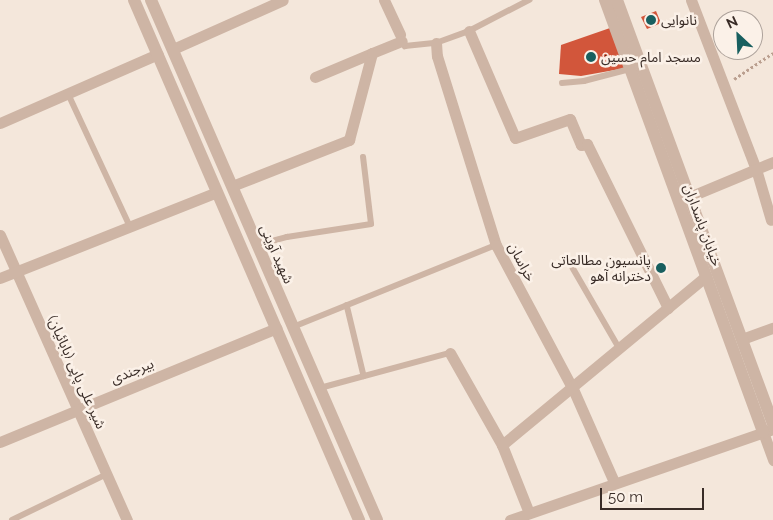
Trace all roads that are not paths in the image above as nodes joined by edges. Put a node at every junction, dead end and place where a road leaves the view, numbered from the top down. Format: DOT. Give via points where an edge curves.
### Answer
graph roads {
  1 [pos="134,0"];
  2 [pos="151,0"];
  3 [pos="384,0"];
  4 [pos="529,0"];
  5 [pos="605,0"];
  6 [pos="617,0"];
  7 [pos="691,0"];
  8 [pos="279,1"];
  9 [pos="469,31"];
  10 [pos="401,38"];
  11 [pos="436,43"];
  12 [pos="173,49"];
  13 [pos="372,53"];
  14 [pos="158,54"];
  15 [pos="630,69"];
  16 [pos="315,76"];
  17 [pos="562,83"];
  18 [pos="68,93"];
  19 [pos="0,123"];
  20 [pos="363,157"];
  21 [pos="773,162"];
  22 [pos="756,169"];
  23 [pos="232,186"];
  24 [pos="217,192"];
  25 [pos="689,197"];
  26 [pos="772,220"];
  27 [pos="130,226"];
  28 [pos="0,236"];
  29 [pos="496,244"];
  30 [pos="257,245"];
  31 [pos="573,268"];
  32 [pos="16,271"];
  33 [pos="706,276"];
  34 [pos="0,278"];
  35 [pos="347,305"];
  36 [pos="668,308"];
  37 [pos="293,327"];
  38 [pos="276,328"];
  39 [pos="773,328"];
  40 [pos="742,339"];
  41 [pos="620,349"];
  42 [pos="450,353"];
  43 [pos="364,376"];
  44 [pos="320,388"];
  45 [pos="573,389"];
  46 [pos="78,410"];
  47 [pos="770,428"];
  48 [pos="0,442"];
  49 [pos="502,445"];
  50 [pos="773,460"];
  51 [pos="107,474"];
  52 [pos="614,482"];
  53 [pos="529,513"];
  54 [pos="12,520"];
  55 [pos="127,520"];
  56 [pos="359,520"];
  57 [pos="377,520"];
  58 [pos="510,520"];
  1 -- 14 [label="street"];
  2 -- 12 [label="street, شهید آوینی"];
  3 -- 10 [label="street"];
  4 -- 9 [label="lane"];
  5 -- 15 [label="street, خیابان پاسداران"];
  6 -- 25 [label="street, خیابان پاسداران"];
  7 -- 22 [label="street"];
  8 -- 12 [label="street"];
  9 -- 11 [label="lane"];
  9 -- 36 [label="street" via="515,138 570,119 581,146 587,144"];
  10 -- 11 [label="lane" via="405,46"];
  10 -- 13 [label="street"];
  11 -- 29 [label="street, خراسان" via="439,63"];
  12 -- 23 [label="street, شهید آوینی"];
  13 -- 16 [label="street"];
  13 -- 23 [label="street" via="349,140"];
  14 -- 18 [label="street"];
  14 -- 24 [label="street"];
  15 -- 17 [label="lane"];
  15 -- 33 [label="street, خیابان پاسداران"];
  18 -- 19 [label="street"];
  18 -- 27 [label="lane"];
  20 -- 30 [label="lane" via="371,224"];
  21 -- 22 [label="street"];
  22 -- 25 [label="street"];
  22 -- 26 [label="street"];
  23 -- 30 [label="street, شهید آوینی"];
  24 -- 27 [label="street"];
  24 -- 38 [label="street"];
  25 -- 40 [label="street, خیابان پاسداران"];
  27 -- 32 [label="street"];
  28 -- 32 [label="street, شیر علی پاپی (بابائیان)"];
  29 -- 35 [label="lane"];
  29 -- 45 [label="street, خراسان"];
  30 -- 37 [label="street, شهید آوینی"];
  31 -- 41 [label="lane"];
  32 -- 34 [label="street"];
  32 -- 46 [label="street, شیر علی پاپی (بابائیان)"];
  33 -- 36 [label="street"];
  33 -- 47 [label="street, خیابان پاسداران"];
  35 -- 37 [label="lane"];
  35 -- 43 [label="lane"];
  36 -- 41 [label="street"];
  37 -- 44 [label="street, شهید آوینی"];
  38 -- 46 [label="street, بیرجندی"];
  38 -- 56 [label="street"];
  39 -- 40 [label="street"];
  40 -- 47 [label="street, خیابان پاسداران"];
  41 -- 45 [label="street"];
  42 -- 43 [label="lane"];
  42 -- 49 [label="street"];
  43 -- 44 [label="lane"];
  44 -- 57 [label="street, شهید آوینی"];
  45 -- 49 [label="street"];
  45 -- 52 [label="street, خراسان"];
  46 -- 48 [label="street, بیرجندی"];
  46 -- 51 [label="street, شیر علی پاپی (بابائیان)"];
  47 -- 50 [label="street, خیابان پاسداران"];
  47 -- 52 [label="street"];
  49 -- 53 [label="street"];
  51 -- 54 [label="lane"];
  51 -- 55 [label="street, شیر علی پاپی (بابائیان)"];
  52 -- 53 [label="street"];
  53 -- 58 [label="street"];
}
